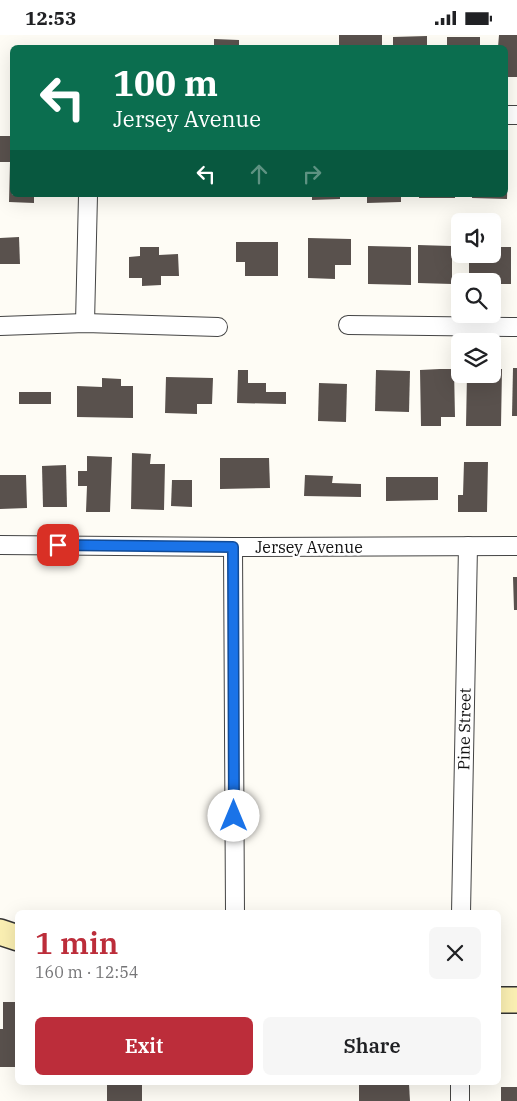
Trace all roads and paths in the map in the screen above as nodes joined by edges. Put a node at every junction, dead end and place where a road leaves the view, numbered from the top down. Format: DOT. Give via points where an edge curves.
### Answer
graph roads {
  1 [pos="88,197"];
  2 [pos="85,323"];
  3 [pos="348,325"];
  4 [pos="0,326"];
  5 [pos="218,327"];
  6 [pos="517,327"];
  7 [pos="0,545"];
  8 [pos="468,546"];
  9 [pos="517,546"];
  10 [pos="233,547"];
  11 [pos="235,910"];
  12 [pos="461,910"];
  13 [pos="0,932"];
  14 [pos="15,937"];
  15 [pos="501,1000"];
  16 [pos="517,1000"];
  17 [pos="460,1085"];
  18 [pos="460,1101"];
  1 -- 2 [label="street"];
  2 -- 4 [label="street"];
  2 -- 5 [label="street"];
  3 -- 6 [label="street"];
  7 -- 10 [label="street, Jersey Avenue"];
  8 -- 9 [label="street, Jersey Avenue"];
  8 -- 10 [label="street, Jersey Avenue"];
  8 -- 12 [label="street, Pine Street"];
  10 -- 11 [label="street"];
  13 -- 14 [label="main road"];
  15 -- 16 [label="main road"];
  17 -- 18 [label="street"];
}
